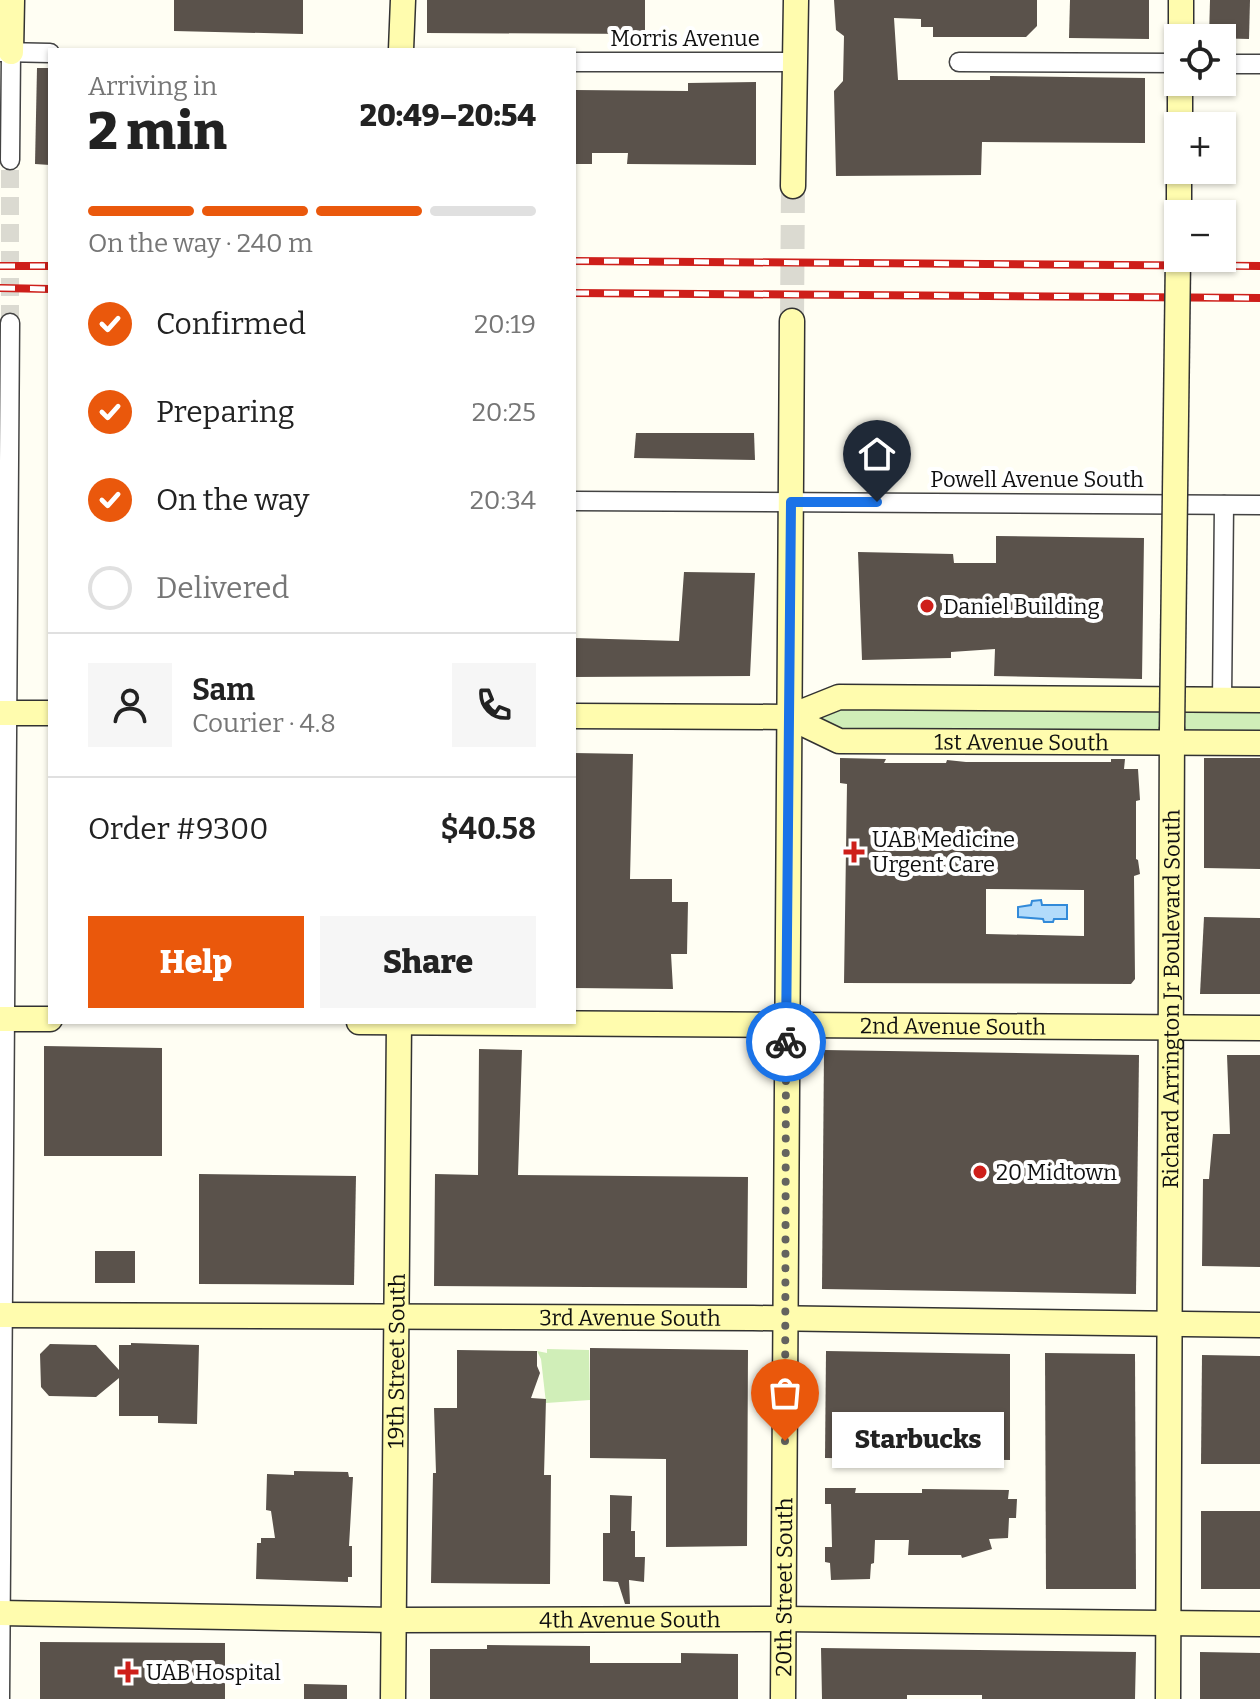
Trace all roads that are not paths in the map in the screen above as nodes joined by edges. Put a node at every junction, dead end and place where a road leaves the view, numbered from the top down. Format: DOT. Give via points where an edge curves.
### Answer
graph roads {
  1 [pos="12,0"];
  2 [pos="403,0"];
  3 [pos="796,0"];
  4 [pos="1181,0"];
  5 [pos="1181,24"];
  6 [pos="401,48"];
  7 [pos="6,52"];
  8 [pos="48,53"];
  9 [pos="576,62"];
  10 [pos="795,62"];
  11 [pos="959,62"];
  12 [pos="1164,63"];
  13 [pos="1236,64"];
  14 [pos="1260,64"];
  15 [pos="10,160"];
  16 [pos="793,186"];
  17 [pos="1178,272"];
  18 [pos="792,321"];
  19 [pos="10,323"];
  20 [pos="576,501"];
  21 [pos="791,502"];
  22 [pos="1224,505"];
  23 [pos="1260,505"];
  24 [pos="1222,700"];
  25 [pos="1260,700"];
  26 [pos="3,713"];
  27 [pos="48,713"];
  28 [pos="576,716"];
  29 [pos="789,717"];
  30 [pos="1172,736"];
  31 [pos="1260,743"];
  32 [pos="2,1019"];
  33 [pos="48,1019"];
  34 [pos="576,1023"];
  35 [pos="399,1024"];
  36 [pos="786,1024"];
  37 [pos="1170,1028"];
  38 [pos="1260,1028"];
  39 [pos="2,1315"];
  40 [pos="396,1318"];
  41 [pos="785,1320"];
  42 [pos="1169,1324"];
  43 [pos="1260,1325"];
  44 [pos="0,1613"];
  45 [pos="783,1619"];
  46 [pos="394,1620"];
  47 [pos="1168,1624"];
  48 [pos="1260,1624"];
  49 [pos="0,1699"];
  50 [pos="393,1699"];
  51 [pos="783,1699"];
  52 [pos="1168,1699"];
  1 -- 7 [label="street"];
  2 -- 6 [label="street"];
  3 -- 10 [label="street"];
  4 -- 5 [label="street"];
  7 -- 8 [label="street"];
  7 -- 15 [label="street"];
  9 -- 10 [label="street, Morris Avenue"];
  10 -- 16 [label="street"];
  11 -- 12 [label="street"];
  13 -- 14 [label="street"];
  17 -- 30 [label="street, Richard Arrington Jr Boulevard South, bridge"];
  18 -- 21 [label="street, 20th Street South"];
  19 -- 26 [label="street"];
  20 -- 21 [label="street, Powell Avenue South"];
  21 -- 22 [label="street, Powell Avenue South"];
  21 -- 29 [label="street, 20th Street South"];
  22 -- 23 [label="street, Powell Avenue South"];
  22 -- 24 [label="street"];
  24 -- 25 [label="street, 1st Avenue South"];
  24 -- 29 [label="street, 1st Avenue South" via="839,697"];
  26 -- 27 [label="street"];
  26 -- 32 [label="street"];
  28 -- 29 [label="street, 1st Avenue South"];
  29 -- 30 [label="street, 1st Avenue South" via="839,741"];
  29 -- 36 [label="street, 20th Street South"];
  30 -- 31 [label="street, 1st Avenue South"];
  30 -- 37 [label="street, Richard Arrington Jr Boulevard South"];
  32 -- 33 [label="street"];
  32 -- 39 [label="street"];
  34 -- 36 [label="street, 2nd Avenue South"];
  35 -- 40 [label="street, 19th Street South"];
  36 -- 37 [label="street, 2nd Avenue South"];
  36 -- 41 [label="street, 20th Street South"];
  37 -- 38 [label="street, 2nd Avenue South"];
  37 -- 42 [label="street, Richard Arrington Jr Boulevard South"];
  39 -- 40 [label="street, 3rd Avenue South"];
  39 -- 44 [label="street"];
  40 -- 41 [label="street, 3rd Avenue South"];
  40 -- 46 [label="street, 19th Street South"];
  41 -- 42 [label="street, 3rd Avenue South"];
  41 -- 45 [label="street, 20th Street South"];
  42 -- 43 [label="street, 3rd Avenue South"];
  42 -- 47 [label="street, Richard Arrington Jr Boulevard South"];
  44 -- 46 [label="street, 4th Avenue South"];
  44 -- 49 [label="street"];
  45 -- 46 [label="street, 4th Avenue South"];
  45 -- 47 [label="street, 4th Avenue South"];
  45 -- 51 [label="street, 20th Street South"];
  46 -- 50 [label="street, 19th Street South"];
  47 -- 48 [label="street, 4th Avenue South"];
  47 -- 52 [label="street, Richard Arrington Jr Boulevard South"];
}
